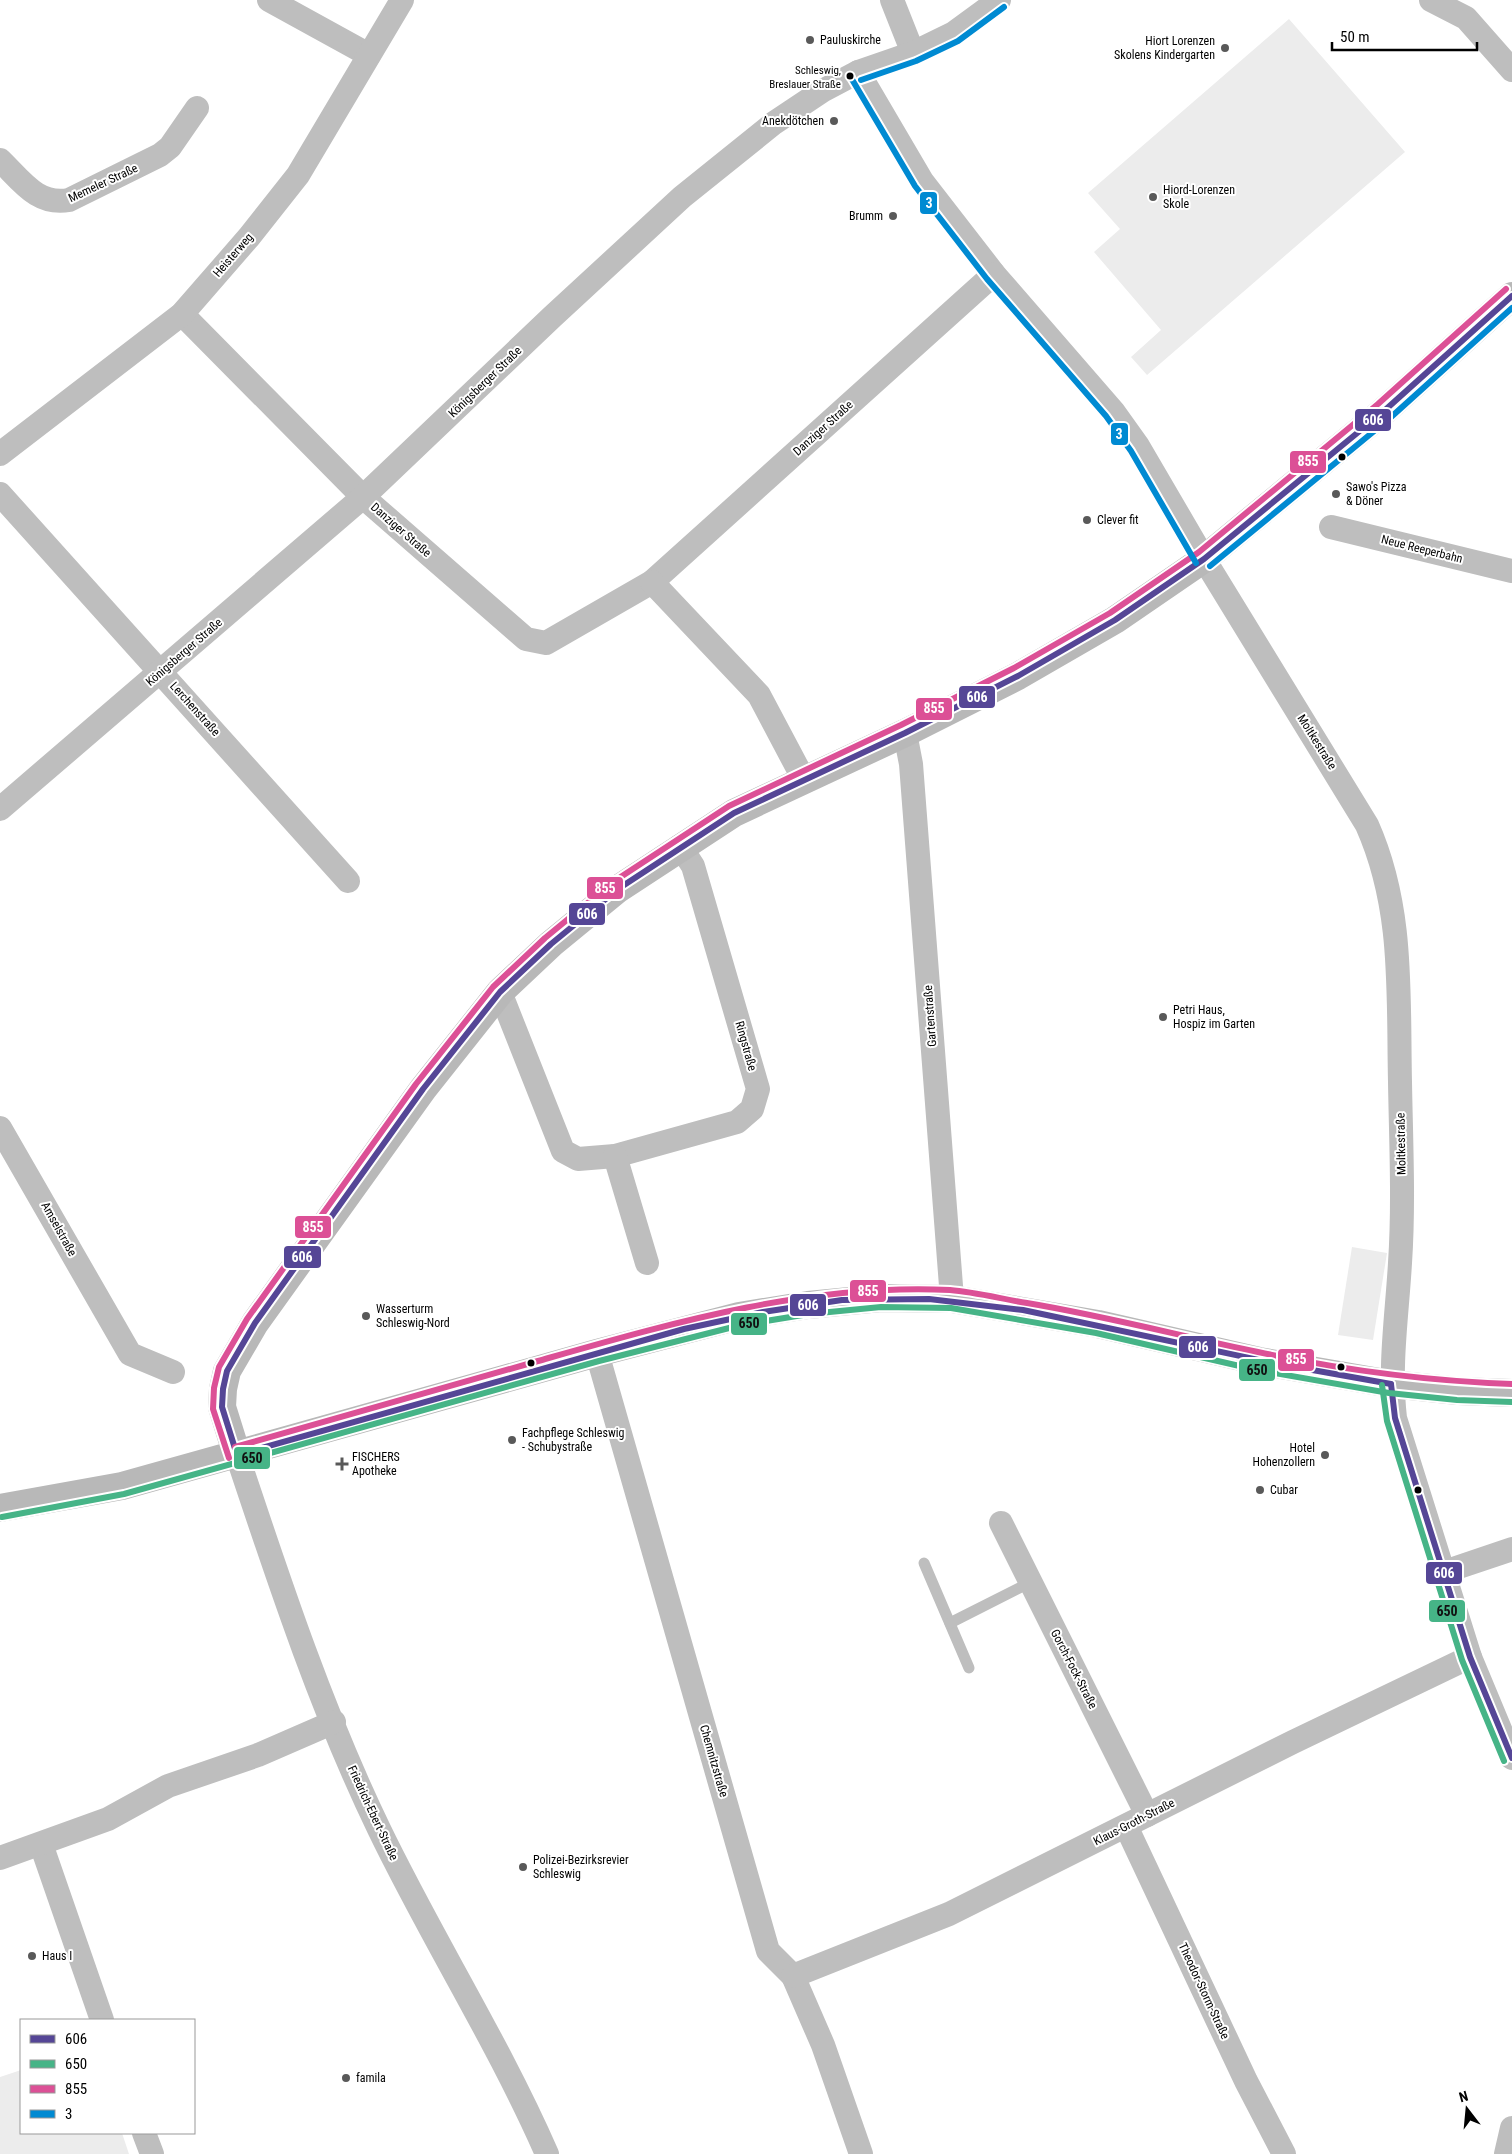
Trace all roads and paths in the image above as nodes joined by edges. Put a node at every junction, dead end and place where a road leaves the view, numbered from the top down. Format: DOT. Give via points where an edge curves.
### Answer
graph roads {
  1 [pos="269,0"];
  2 [pos="402,0"];
  3 [pos="892,0"];
  4 [pos="999,0"];
  5 [pos="1431,0"];
  6 [pos="913,53"];
  7 [pos="368,55"];
  8 [pos="1512,70"];
  9 [pos="858,72"];
  10 [pos="197,108"];
  11 [pos="0,160"];
  12 [pos="994,274"];
  13 [pos="1512,296"];
  14 [pos="182,314"];
  15 [pos="5,450"];
  16 [pos="0,494"];
  17 [pos="363,497"];
  18 [pos="1331,527"];
  19 [pos="1204,559"];
  20 [pos="1512,570"];
  21 [pos="652,582"];
  22 [pos="162,672"];
  23 [pos="905,733"];
  24 [pos="804,780"];
  25 [pos="0,809"];
  26 [pos="680,846"];
  27 [pos="348,881"];
  28 [pos="500,992"];
  29 [pos="0,1128"];
  30 [pos="615,1156"];
  31 [pos="647,1263"];
  32 [pos="952,1299"];
  33 [pos="598,1353"];
  34 [pos="173,1372"];
  35 [pos="1391,1384"];
  36 [pos="1512,1393"];
  37 [pos="237,1455"];
  38 [pos="0,1508"];
  39 [pos="1001,1523"];
  40 [pos="1512,1549"];
  41 [pos="924,1563"];
  42 [pos="1444,1572"];
  43 [pos="1031,1582"];
  44 [pos="950,1623"];
  45 [pos="1470,1657"];
  46 [pos="969,1668"];
  47 [pos="334,1722"];
  48 [pos="1512,1758"];
  49 [pos="1148,1815"];
  50 [pos="1126,1826"];
  51 [pos="41,1844"];
  52 [pos="0,1858"];
  53 [pos="793,1976"];
  54 [pos="102,2019"];
  55 [pos="1512,2128"];
  56 [pos="144,2134"];
  57 [pos="152,2154"];
  58 [pos="546,2154"];
  59 [pos="861,2154"];
  60 [pos="1284,2154"];
  61 [pos="1506,2154"];
  1 -- 7 [label="street"];
  2 -- 7 [label="street, Heisterweg"];
  3 -- 6 [label="street"];
  4 -- 6 [label="street, Königsberger Straße" via="954,33"];
  5 -- 8 [label="street" via="1466,18"];
  6 -- 9 [label="street, Königsberger Straße"];
  7 -- 14 [label="street, Heisterweg" via="298,175"];
  9 -- 12 [label="street, Moltkestraße" via="922,181"];
  9 -- 17 [label="street, Königsberger Straße" via="774,123 682,198"];
  10 -- 11 [label="street, Memeler Straße" via="160,156 69,200 58,202 38,197"];
  12 -- 19 [label="street, Moltkestraße" via="1113,410 1138,446"];
  12 -- 21 [label="street, Danziger Straße"];
  13 -- 19 [label="street" via="1384,411"];
  14 -- 15 [label="street, Heisterweg"];
  14 -- 17 [label="street, Danziger Straße"];
  16 -- 22 [label="street, Lerchenstraße"];
  17 -- 21 [label="street, Danziger Straße" via="526,640 546,642"];
  17 -- 22 [label="street, Königsberger Straße"];
  18 -- 20 [label="street, Neue Reeperbahn"];
  19 -- 23 [label="street" via="1115,620"];
  19 -- 35 [label="street, Moltkestraße" via="1367,825 1379,851 1388,884 1396,923 1402,1207"];
  21 -- 24 [label="street" via="759,695"];
  22 -- 25 [label="street, Königsberger Straße"];
  22 -- 27 [label="street, Lerchenstraße"];
  23 -- 24 [label="street"];
  23 -- 32 [label="street, Gartenstraße" via="911,764"];
  24 -- 26 [label="street" via="734,813"];
  26 -- 28 [label="street" via="618,889 551,944"];
  26 -- 30 [label="street, Ringstraße" via="693,866 758,1089 752,1109 737,1122"];
  28 -- 30 [label="street, Ringstraße" via="563,1151 578,1159"];
  28 -- 37 [label="street" via="394,1128 255,1322 227,1371 222,1407"];
  29 -- 34 [label="street, Amselstraße" via="130,1354"];
  30 -- 31 [label="street"];
  32 -- 33 [label="street" via="881,1298 808,1305 739,1316"];
  32 -- 35 [label="street" via="1098,1324 1259,1361"];
  33 -- 37 [label="street"];
  33 -- 53 [label="street, Chemnitzstraße" via="768,1951"];
  35 -- 36 [label="street"];
  35 -- 42 [label="street, Moltkestraße" via="1395,1418"];
  37 -- 38 [label="street" via="122,1486"];
  37 -- 47 [label="street, Friedrich-Ebert-Straße" via="289,1609"];
  39 -- 43 [label="street, Gorch-Fock-Straße"];
  40 -- 42 [label="street"];
  41 -- 44 [label="lane"];
  42 -- 45 [label="street, Moltkestraße"];
  43 -- 44 [label="lane"];
  43 -- 49 [label="street, Gorch-Fock-Straße"];
  44 -- 46 [label="lane"];
  45 -- 48 [label="street, Moltkestraße"];
  45 -- 49 [label="street, Klaus-Groth-Straße"];
  47 -- 51 [label="street" via="258,1755 168,1786 108,1819"];
  47 -- 58 [label="street, Friedrich-Ebert-Straße" via="379,1829 522,2100"];
  49 -- 50 [label="street, Klaus-Groth-Straße"];
  50 -- 53 [label="street, Klaus-Groth-Straße" via="949,1914"];
  50 -- 60 [label="street, Theodor-Storm-Straße" via="1246,2081"];
  51 -- 52 [label="street"];
  51 -- 54 [label="street"];
  53 -- 59 [label="street, Chemnitzstraße" via="823,2045"];
  55 -- 61 [label="street"];
  56 -- 57 [label="street"];
}
